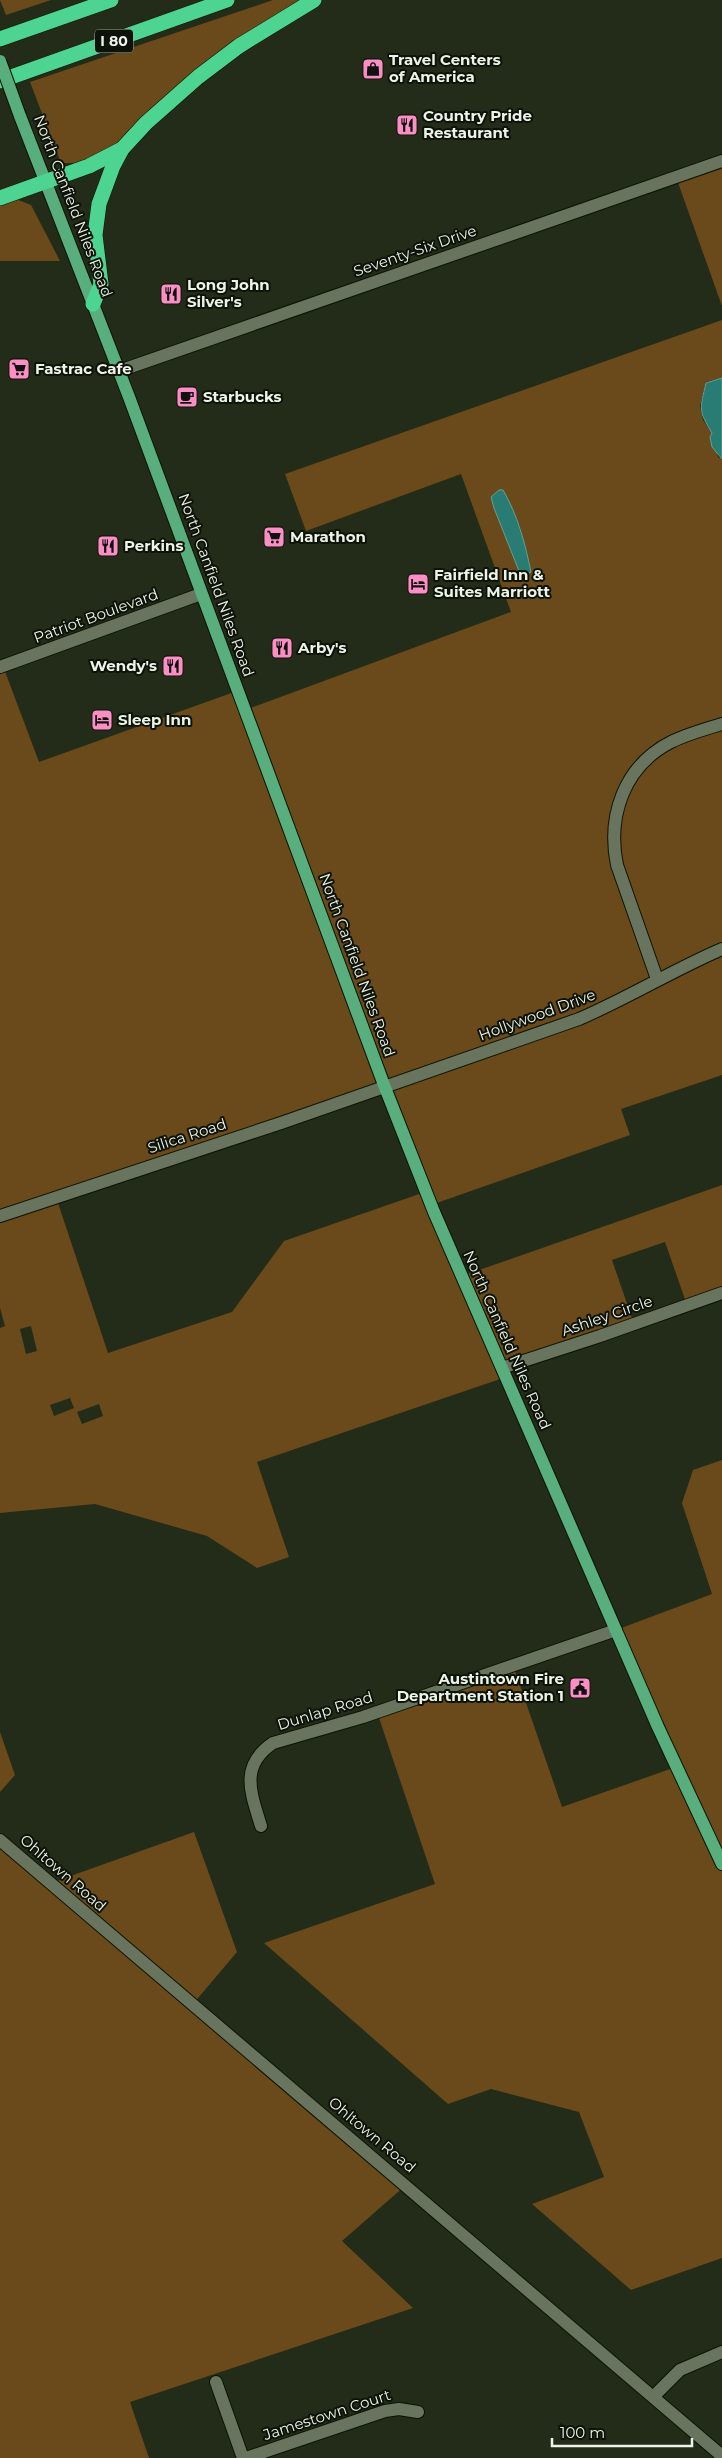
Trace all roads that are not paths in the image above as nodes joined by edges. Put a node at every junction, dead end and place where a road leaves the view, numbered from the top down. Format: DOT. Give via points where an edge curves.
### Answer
graph roads {
  1 [pos="111,0"];
  2 [pos="227,0"];
  3 [pos="314,0"];
  4 [pos="83,10"];
  5 [pos="0,28"];
  6 [pos="0,39"];
  7 [pos="0,61"];
  8 [pos="0,81"];
  9 [pos="122,149"];
  10 [pos="722,161"];
  11 [pos="46,181"];
  12 [pos="0,198"];
  13 [pos="93,304"];
  14 [pos="119,371"];
  15 [pos="201,594"];
  16 [pos="0,667"];
  17 [pos="722,724"];
  18 [pos="722,950"];
  19 [pos="657,979"];
  20 [pos="384,1085"];
  21 [pos="0,1216"];
  22 [pos="722,1293"];
  23 [pos="502,1368"];
  24 [pos="616,1630"];
  25 [pos="260,1826"];
  26 [pos="0,1840"];
  27 [pos="722,1864"];
  28 [pos="722,2352"];
  29 [pos="216,2382"];
  30 [pos="654,2396"];
  31 [pos="418,2412"];
  32 [pos="722,2456"];
  33 [pos="244,2458"];
  1 -- 4 [label="highway, I 80"];
  2 -- 8 [label="highway, I 80"];
  3 -- 9 [label="highway" via="240,46 198,77"];
  4 -- 5 [label="highway"];
  4 -- 6 [label="highway, I 80"];
  7 -- 11 [label="main road, North Canfield Niles Road, bridge"];
  9 -- 11 [label="highway" via="89,166"];
  9 -- 13 [label="highway" via="112,166 99,204 96,245 101,284"];
  10 -- 14 [label="street, Seventy-Six Drive"];
  11 -- 12 [label="highway"];
  11 -- 13 [label="main road, North Canfield Niles Road"];
  13 -- 14 [label="main road, North Canfield Niles Road"];
  14 -- 15 [label="main road, North Canfield Niles Road"];
  15 -- 16 [label="street, Patriot Boulevard"];
  15 -- 20 [label="main road, North Canfield Niles Road"];
  17 -- 19 [label="street" via="671,742 651,755 626,784 615,814 613,848 617,865"];
  18 -- 19 [label="street, Hollywood Drive"];
  19 -- 20 [label="street, Hollywood Drive" via="579,1019"];
  20 -- 21 [label="street, Silica Road"];
  20 -- 23 [label="main road, North Canfield Niles Road" via="434,1212"];
  22 -- 23 [label="street, Ashley Circle"];
  23 -- 24 [label="main road, North Canfield Niles Road"];
  24 -- 25 [label="street, Dunlap Road" via="363,1717 273,1743 254,1761 249,1779"];
  24 -- 27 [label="main road, North Canfield Niles Road"];
  26 -- 30 [label="street, Ohltown Road"];
  28 -- 30 [label="street" via="680,2370"];
  29 -- 33 [label="street"];
  30 -- 32 [label="street, Ohltown Road"];
  31 -- 33 [label="street, Jamestown Court" via="399,2408 385,2411"];
}
